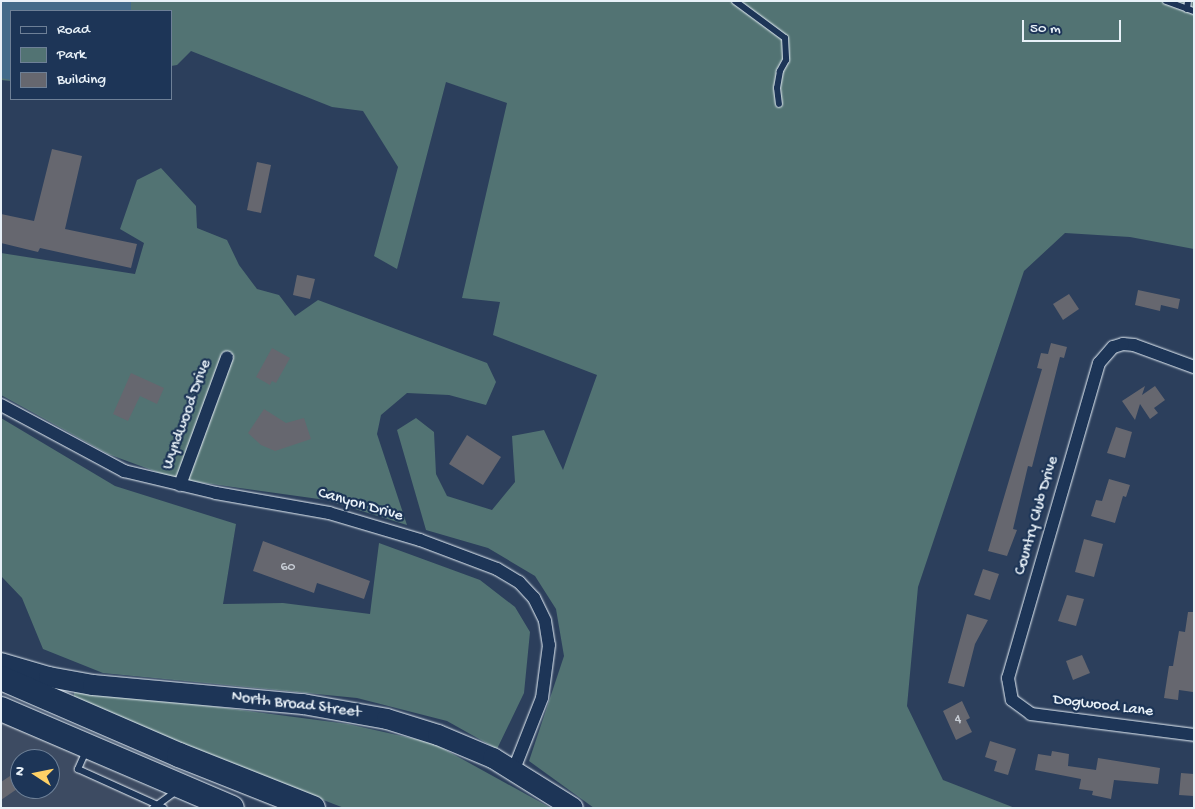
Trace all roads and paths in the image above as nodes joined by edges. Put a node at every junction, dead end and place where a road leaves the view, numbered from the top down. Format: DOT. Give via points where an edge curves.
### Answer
graph roads {
  1 [pos="735,1"];
  2 [pos="1166,1"];
  3 [pos="1188,1"];
  4 [pos="1190,10"];
  5 [pos="779,104"];
  6 [pos="227,357"];
  7 [pos="1194,367"];
  8 [pos="1,404"];
  9 [pos="180,485"];
  10 [pos="1,663"];
  11 [pos="1,678"];
  12 [pos="1012,700"];
  13 [pos="1,709"];
  14 [pos="1194,735"];
  15 [pos="88,747"];
  16 [pos="514,769"];
  17 [pos="181,788"];
  18 [pos="155,806"];
  19 [pos="164,808"];
  20 [pos="232,808"];
  21 [pos="313,808"];
  22 [pos="573,808"];
  1 -- 5 [label="lane" via="786,38 786,60 777,88"];
  2 -- 4 [label="lane"];
  3 -- 4 [label="lane"];
  6 -- 9 [label="street, Wyndwood Drive"];
  7 -- 12 [label="street, Country Club Drive" via="1134,345 1113,347 1099,363 1008,678"];
  8 -- 9 [label="street, Canyon Drive" via="117,468"];
  9 -- 16 [label="street, Canyon Drive" via="329,513 420,540 497,569 519,582 534,598 545,621 550,645 542,698"];
  10 -- 16 [label="main road, North Broad Street" via="93,685 303,704 359,713 438,735"];
  11 -- 21 [label="highway" via="179,756"];
  12 -- 14 [label="street, Dogwood Lane" via="1031,714"];
  13 -- 15 [label="highway"];
  15 -- 17 [label="highway"];
  15 -- 18 [label="lane" via="78,769"];
  16 -- 22 [label="main road, North Broad Street"];
  17 -- 18 [label="lane"];
  17 -- 20 [label="highway"];
  18 -- 19 [label="lane"];
}
